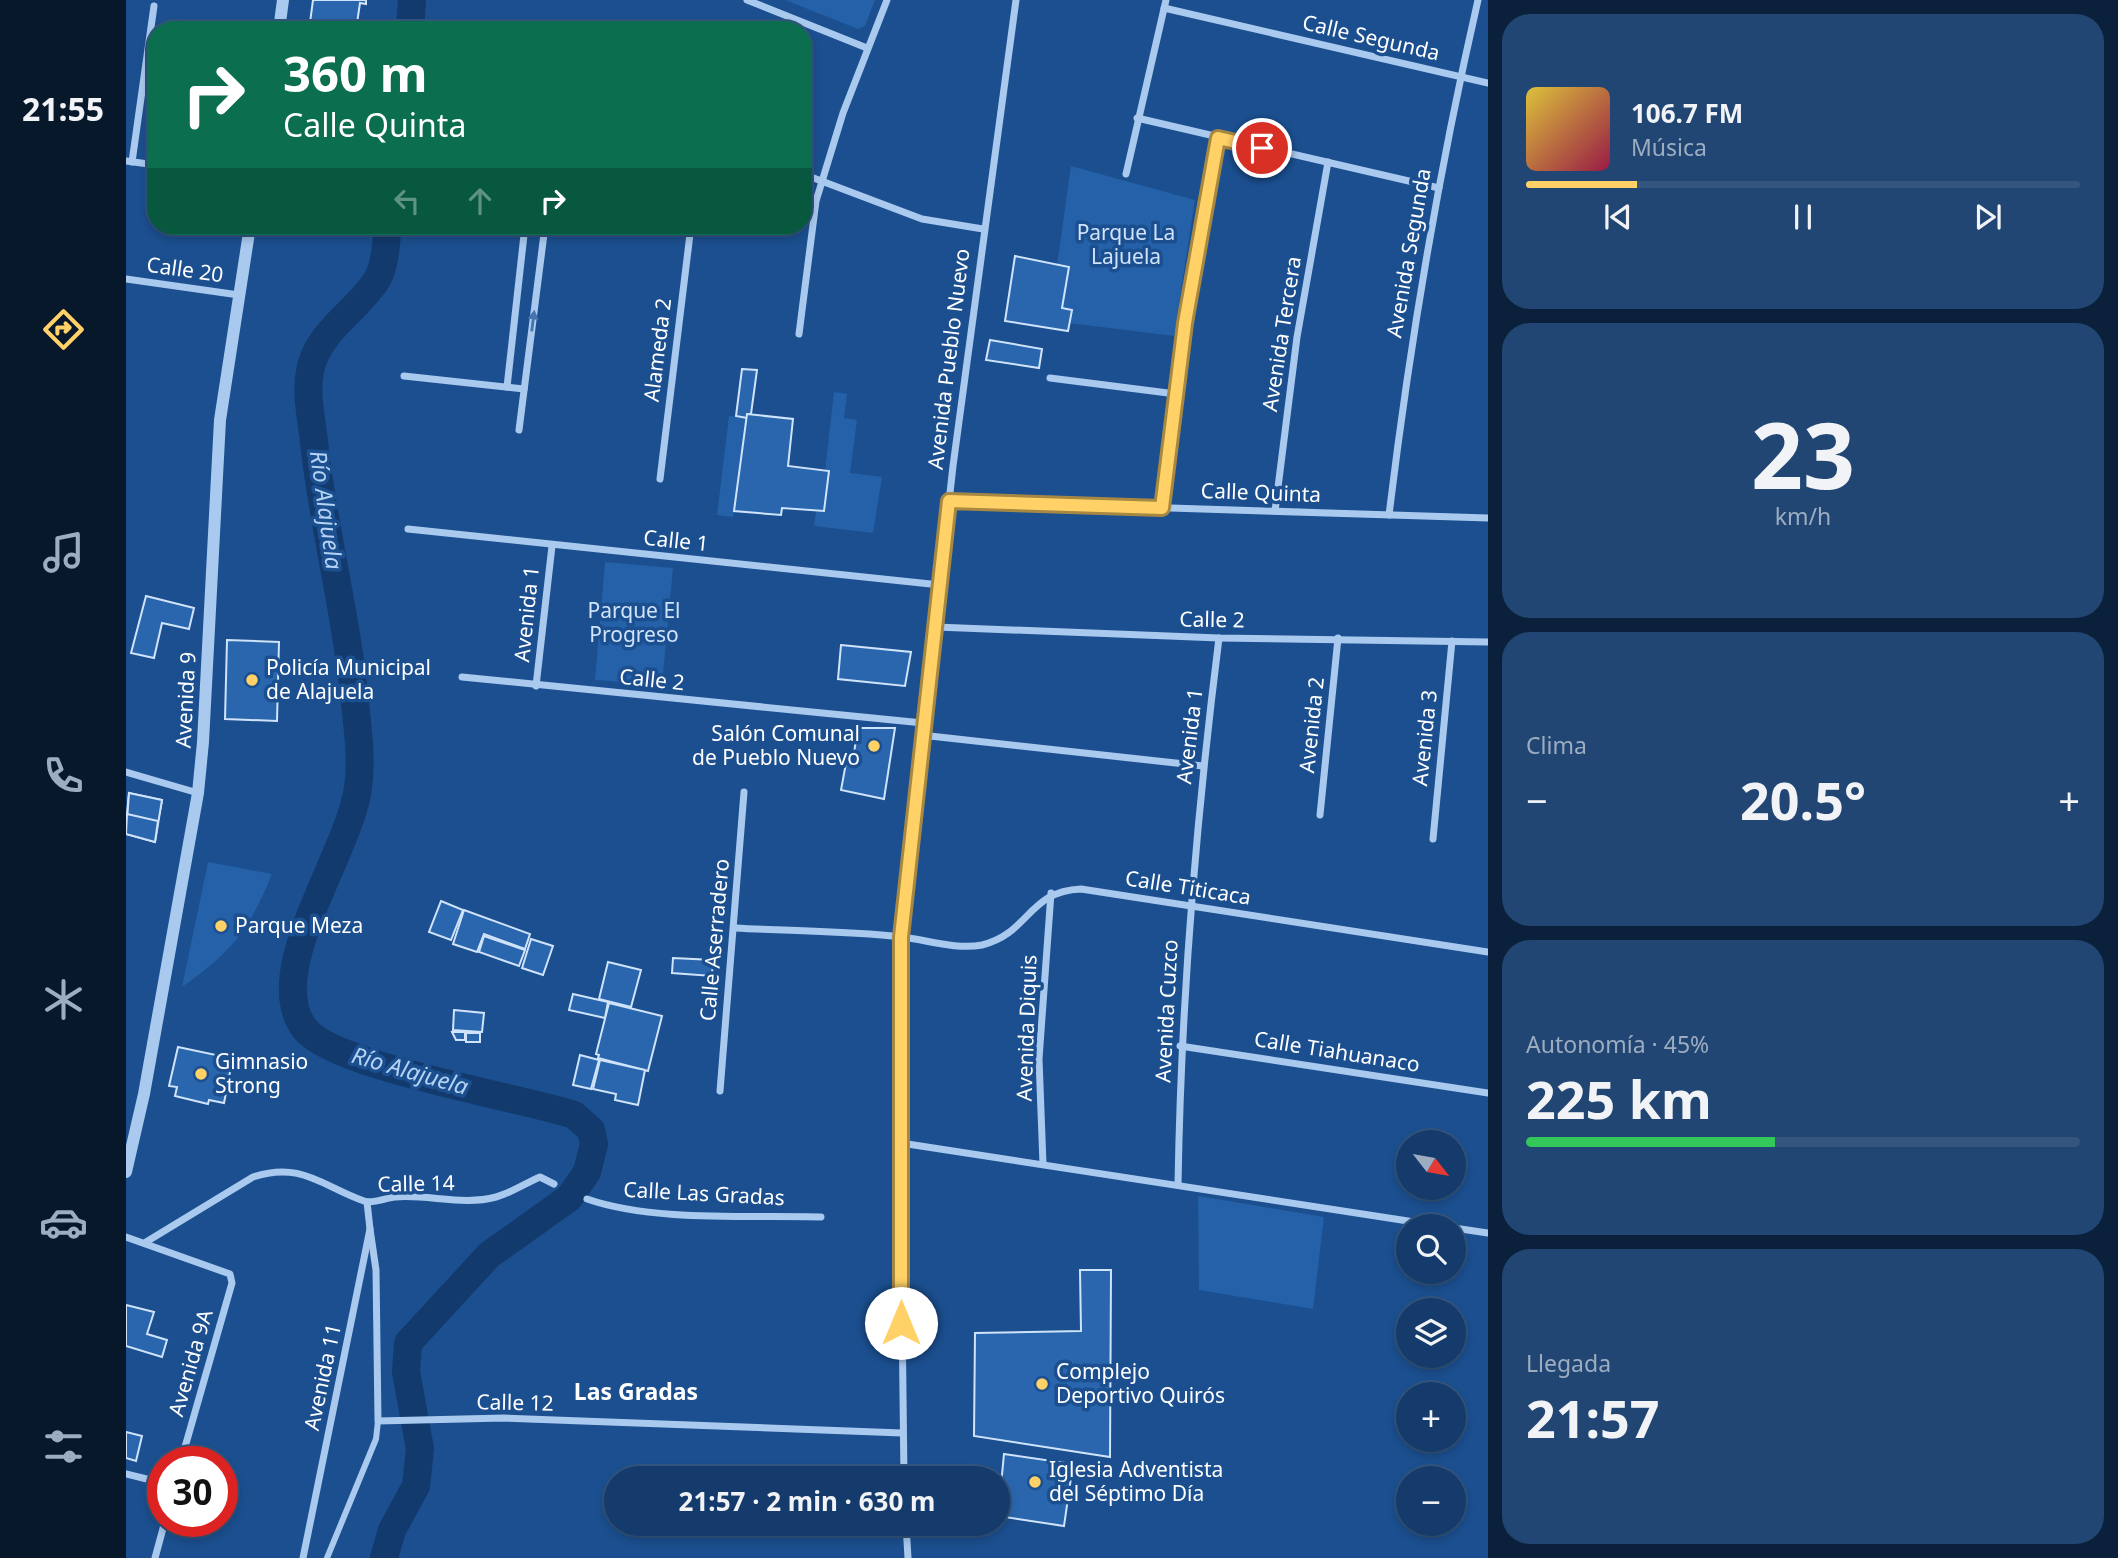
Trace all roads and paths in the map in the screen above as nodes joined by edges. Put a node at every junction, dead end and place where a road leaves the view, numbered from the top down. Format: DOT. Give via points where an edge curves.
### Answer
graph roads {
  1 [pos="283,0"];
  2 [pos="747,0"];
  3 [pos="887,0"];
  4 [pos="1016,0"];
  5 [pos="1478,0"];
  6 [pos="1165,4"];
  7 [pos="154,6"];
  8 [pos="153,21"];
  9 [pos="280,21"];
  10 [pos="800,21"];
  11 [pos="812,26"];
  12 [pos="867,48"];
  13 [pos="147,72"];
  14 [pos="1460,77"];
  15 [pos="1488,83"];
  16 [pos="1137,118"];
  17 [pos="1218,138"];
  18 [pos="129,162"];
  19 [pos="1328,162"];
  20 [pos="147,164"];
  21 [pos="1126,174"];
  22 [pos="812,177"];
  23 [pos="822,181"];
  24 [pos="1439,188"];
  25 [pos="983,229"];
  26 [pos="812,232"];
  27 [pos="249,235"];
  28 [pos="524,235"];
  29 [pos="544,235"];
  30 [pos="690,235"];
  31 [pos="812,235"];
  32 [pos="126,279"];
  33 [pos="239,295"];
  34 [pos="799,334"];
  35 [pos="404,376"];
  36 [pos="1049,379"];
  37 [pos="507,387"];
  38 [pos="524,389"];
  39 [pos="1176,394"];
  40 [pos="519,430"];
  41 [pos="660,479"];
  42 [pos="949,501"];
  43 [pos="1162,508"];
  44 [pos="1275,511"];
  45 [pos="1389,515"];
  46 [pos="1488,518"];
  47 [pos="408,529"];
  48 [pos="552,546"];
  49 [pos="940,585"];
  50 [pos="936,627"];
  51 [pos="1219,638"];
  52 [pos="1338,638"];
  53 [pos="1452,641"];
  54 [pos="1488,642"];
  55 [pos="461,677"];
  56 [pos="537,686"];
  57 [pos="923,723"];
  58 [pos="922,735"];
  59 [pos="1203,766"];
  60 [pos="126,772"];
  61 [pos="744,792"];
  62 [pos="198,793"];
  63 [pos="1320,815"];
  64 [pos="1196,839"];
  65 [pos="1433,839"];
  66 [pos="1051,893"];
  67 [pos="1190,906"];
  68 [pos="735,928"];
  69 [pos="901,937"];
  70 [pos="1488,952"];
  71 [pos="1180,1046"];
  72 [pos="720,1091"];
  73 [pos="1488,1093"];
  74 [pos="901,1143"];
  75 [pos="1043,1164"];
  76 [pos="126,1171"];
  77 [pos="554,1184"];
  78 [pos="1178,1185"];
  79 [pos="587,1199"];
  80 [pos="367,1202"];
  81 [pos="821,1217"];
  82 [pos="1396,1219"];
  83 [pos="370,1229"];
  84 [pos="1466,1230"];
  85 [pos="1488,1233"];
  86 [pos="126,1237"];
  87 [pos="146,1242"];
  88 [pos="378,1421"];
  89 [pos="902,1433"];
  90 [pos="185,1446"];
  91 [pos="903,1466"];
  92 [pos="126,1474"];
  93 [pos="147,1479"];
  94 [pos="907,1536"];
  95 [pos="160,1537"];
  96 [pos="155,1558"];
  97 [pos="303,1558"];
  98 [pos="327,1558"];
  99 [pos="908,1558"];
  1 -- 9 [label="street"];
  2 -- 10 [label="street"];
  3 -- 12 [label="street"];
  4 -- 25 [label="street, Avenida Pueblo Nuevo"];
  5 -- 14 [label="street, Avenida Segunda"];
  6 -- 14 [label="street, Calle Segunda"];
  6 -- 16 [label="street"];
  7 -- 8 [label="street"];
  11 -- 12 [label="street"];
  12 -- 23 [label="street"];
  13 -- 18 [label="street"];
  14 -- 15 [label="street, Calle Segunda"];
  14 -- 24 [label="street, Avenida Segunda"];
  16 -- 17 [label="street"];
  16 -- 21 [label="street"];
  17 -- 19 [label="street"];
  17 -- 39 [label="street"];
  18 -- 20 [label="street"];
  19 -- 24 [label="street"];
  19 -- 44 [label="street, Avenida Tercera" via="1297,337"];
  22 -- 23 [label="street"];
  23 -- 25 [label="street" via="922,219"];
  23 -- 26 [label="street"];
  24 -- 45 [label="street, Avenida Segunda" via="1409,353"];
  25 -- 42 [label="street, Avenida Pueblo Nuevo"];
  27 -- 33 [label="street, Avenida 9"];
  28 -- 37 [label="street"];
  38 -- 29 [label="street, one-way"];
  30 -- 41 [label="street, Alameda 2"];
  31 -- 34 [label="street"];
  32 -- 33 [label="street, Calle 20"];
  33 -- 62 [label="street, Avenida 9" via="220,420"];
  35 -- 37 [label="street"];
  36 -- 39 [label="street"];
  37 -- 38 [label="street"];
  38 -- 40 [label="street"];
  39 -- 43 [label="street"];
  42 -- 43 [label="street, Calle Quinta"];
  42 -- 49 [label="street, Avenida Pueblo Nuevo"];
  43 -- 44 [label="street, Calle Quinta"];
  44 -- 45 [label="street, Calle Quinta"];
  45 -- 46 [label="street, Calle Quinta"];
  47 -- 48 [label="street, Calle 1"];
  48 -- 49 [label="street, Calle 1"];
  48 -- 56 [label="street, Avenida 1"];
  49 -- 50 [label="street, Avenida Pueblo Nuevo"];
  50 -- 51 [label="street, Calle 2"];
  50 -- 57 [label="street, Avenida Pueblo Nuevo"];
  51 -- 52 [label="street, Calle 2"];
  51 -- 59 [label="street, Avenida 1"];
  52 -- 53 [label="street, Calle 2"];
  52 -- 63 [label="street, Avenida 2"];
  53 -- 54 [label="street, Calle 2"];
  53 -- 65 [label="street, Avenida 3"];
  55 -- 56 [label="street, Calle 2"];
  56 -- 57 [label="street, Calle 2"];
  57 -- 58 [label="street, Avenida Pueblo Nuevo"];
  58 -- 59 [label="street"];
  58 -- 69 [label="street, Avenida Pueblo Nuevo"];
  59 -- 64 [label="street, Avenida 1"];
  60 -- 62 [label="street"];
  61 -- 68 [label="street, Calle Aserradero"];
  62 -- 76 [label="street, Avenida 9"];
  64 -- 67 [label="street, Avenida Cuzco"];
  66 -- 67 [label="street, Calle Titicaca" via="1081,889"];
  66 -- 69 [label="street" via="1019,925 980,945"];
  66 -- 75 [label="street, Avenida Diquis" via="1039,1059"];
  67 -- 70 [label="street, Calle Titicaca"];
  67 -- 71 [label="street, Avenida Cuzco"];
  68 -- 69 [label="street"];
  68 -- 72 [label="street, Calle Aserradero"];
  69 -- 74 [label="street, Avenida Pueblo Nuevo"];
  71 -- 73 [label="street, Calle Tiahuanaco"];
  71 -- 78 [label="street, Avenida Cuzco"];
  74 -- 75 [label="street"];
  74 -- 89 [label="street, Avenida Pueblo Nuevo"];
  75 -- 78 [label="street"];
  77 -- 80 [label="street, Calle 14" via="540,1177 498,1197 396,1197"];
  78 -- 82 [label="street"];
  79 -- 81 [label="street, Calle Las Gradas" via="609,1207 684,1213"];
  80 -- 83 [label="street, Avenida 11"];
  80 -- 87 [label="street, Calle 14" via="316,1178 269,1172 253,1177"];
  83 -- 88 [label="street" via="376,1270"];
  83 -- 97 [label="street, Avenida 11"];
  84 -- 85 [label="street"];
  86 -- 87 [label="street"];
  87 -- 90 [label="street, Avenida 9A" via="161,1252 230,1274 232,1283"];
  88 -- 89 [label="street, Calle 12" via="504,1418"];
  88 -- 98 [label="street" via="376,1439"];
  89 -- 91 [label="street, Avenida Pueblo Nuevo"];
  92 -- 93 [label="street"];
  94 -- 99 [label="street"];
  95 -- 96 [label="street"];
}
